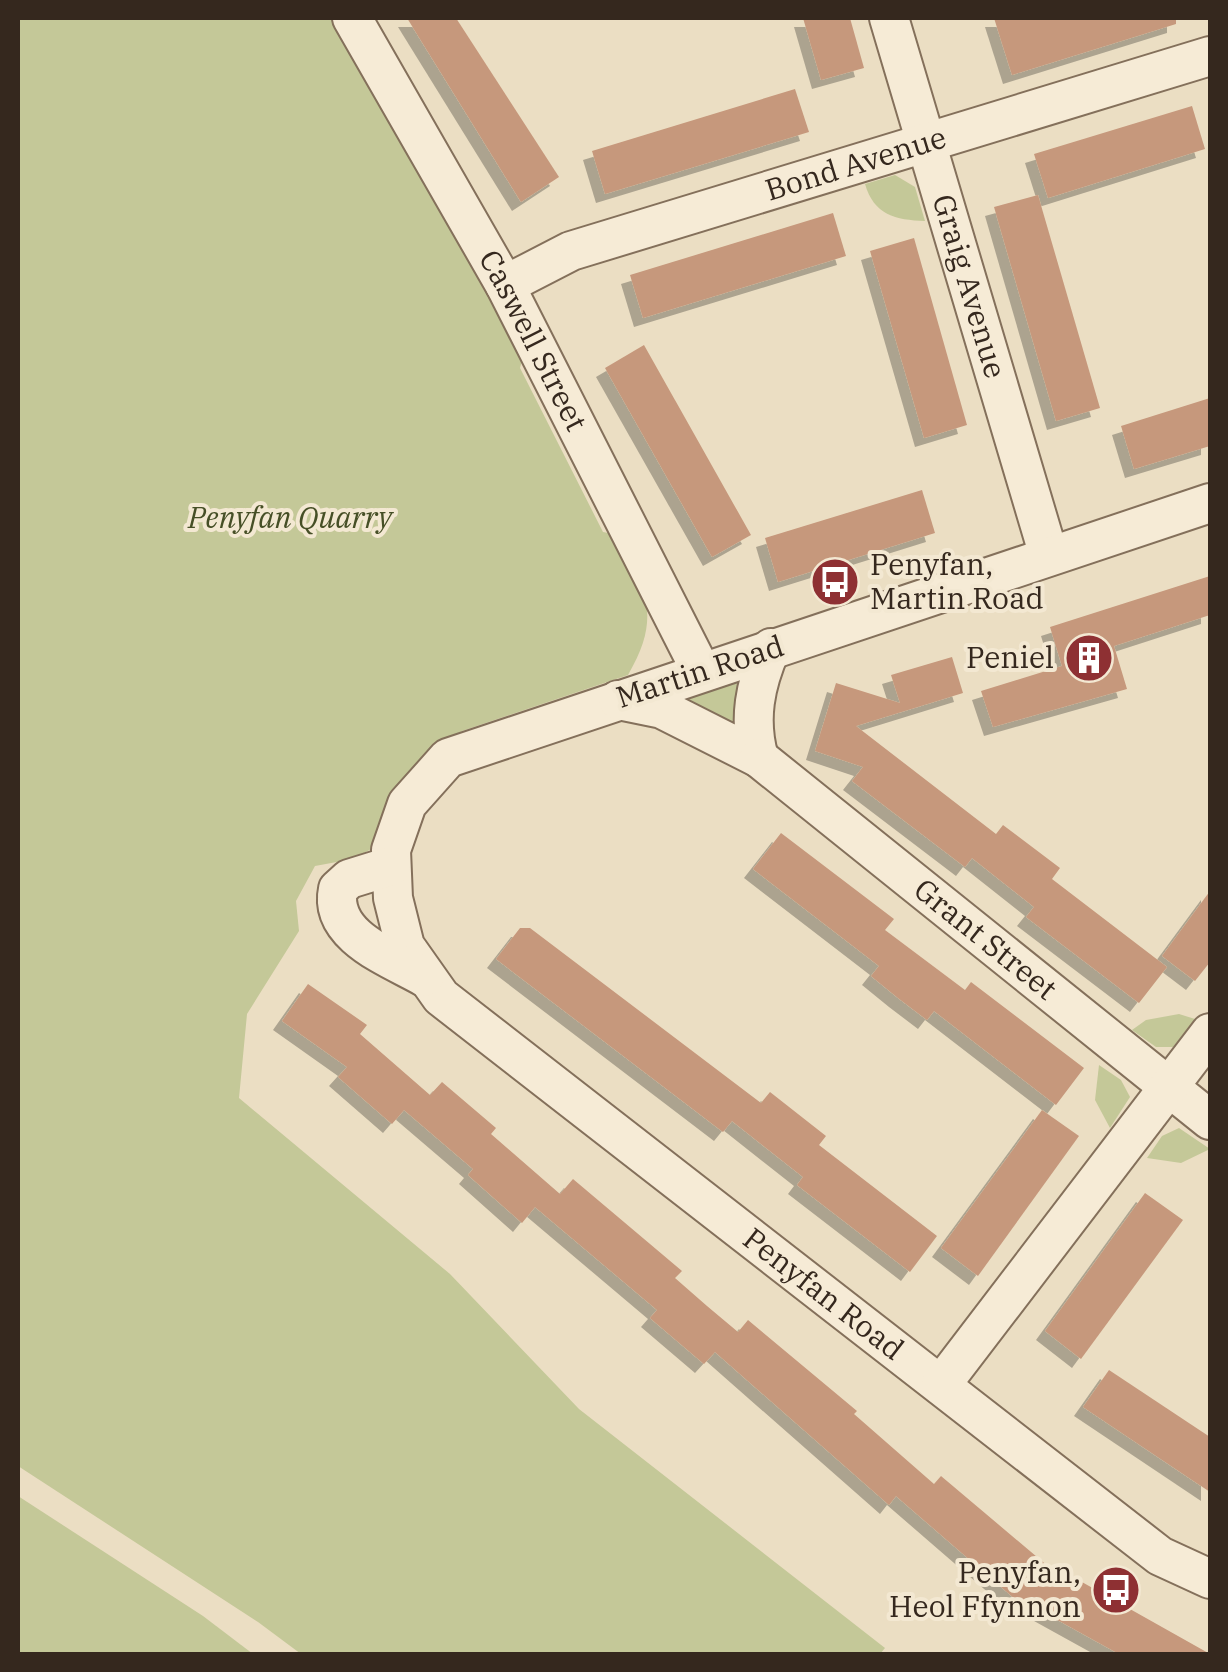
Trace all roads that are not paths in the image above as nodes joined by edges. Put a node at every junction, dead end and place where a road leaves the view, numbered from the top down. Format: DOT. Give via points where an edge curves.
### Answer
graph roads {
  1 [pos="352,18"];
  2 [pos="889,18"];
  3 [pos="1210,56"];
  4 [pos="926,143"];
  5 [pos="505,285"];
  6 [pos="1210,503"];
  7 [pos="1050,556"];
  8 [pos="771,648"];
  9 [pos="701,671"];
  10 [pos="616,699"];
  11 [pos="759,758"];
  12 [pos="391,866"];
  13 [pos="433,987"];
  14 [pos="1210,1034"];
  15 [pos="1169,1087"];
  16 [pos="1210,1120"];
  17 [pos="942,1385"];
  18 [pos="1210,1580"];
  1 -- 5 [label="street, Caswell Street"];
  2 -- 4 [label="street, Graig Avenue"];
  3 -- 4 [label="street, Bond Avenue"];
  4 -- 5 [label="street, Bond Avenue" via="571,251"];
  4 -- 7 [label="street, Graig Avenue"];
  5 -- 9 [label="street, Caswell Street"];
  6 -- 7 [label="street, Martin Road"];
  7 -- 8 [label="street, Martin Road"];
  8 -- 9 [label="street, Martin Road"];
  8 -- 11 [label="street" via="753,711"];
  9 -- 10 [label="street, Martin Road"];
  10 -- 11 [label="street, Grant Street" via="662,709"];
  10 -- 12 [label="street, Martin Road" via="448,758 407,804"];
  11 -- 15 [label="street, Grant Street"];
  12 -- 13 [label="street, Martin Road" via="404,946"];
  12 -- 13 [label="street, Penyfan Road" via="348,879 338,889 338,913 356,936"];
  13 -- 17 [label="street, Penyfan Road"];
  14 -- 15 [label="street"];
  15 -- 16 [label="street, Grant Street"];
  15 -- 17 [label="street"];
  17 -- 18 [label="street, Penyfan Road" via="1160,1556"];
}
